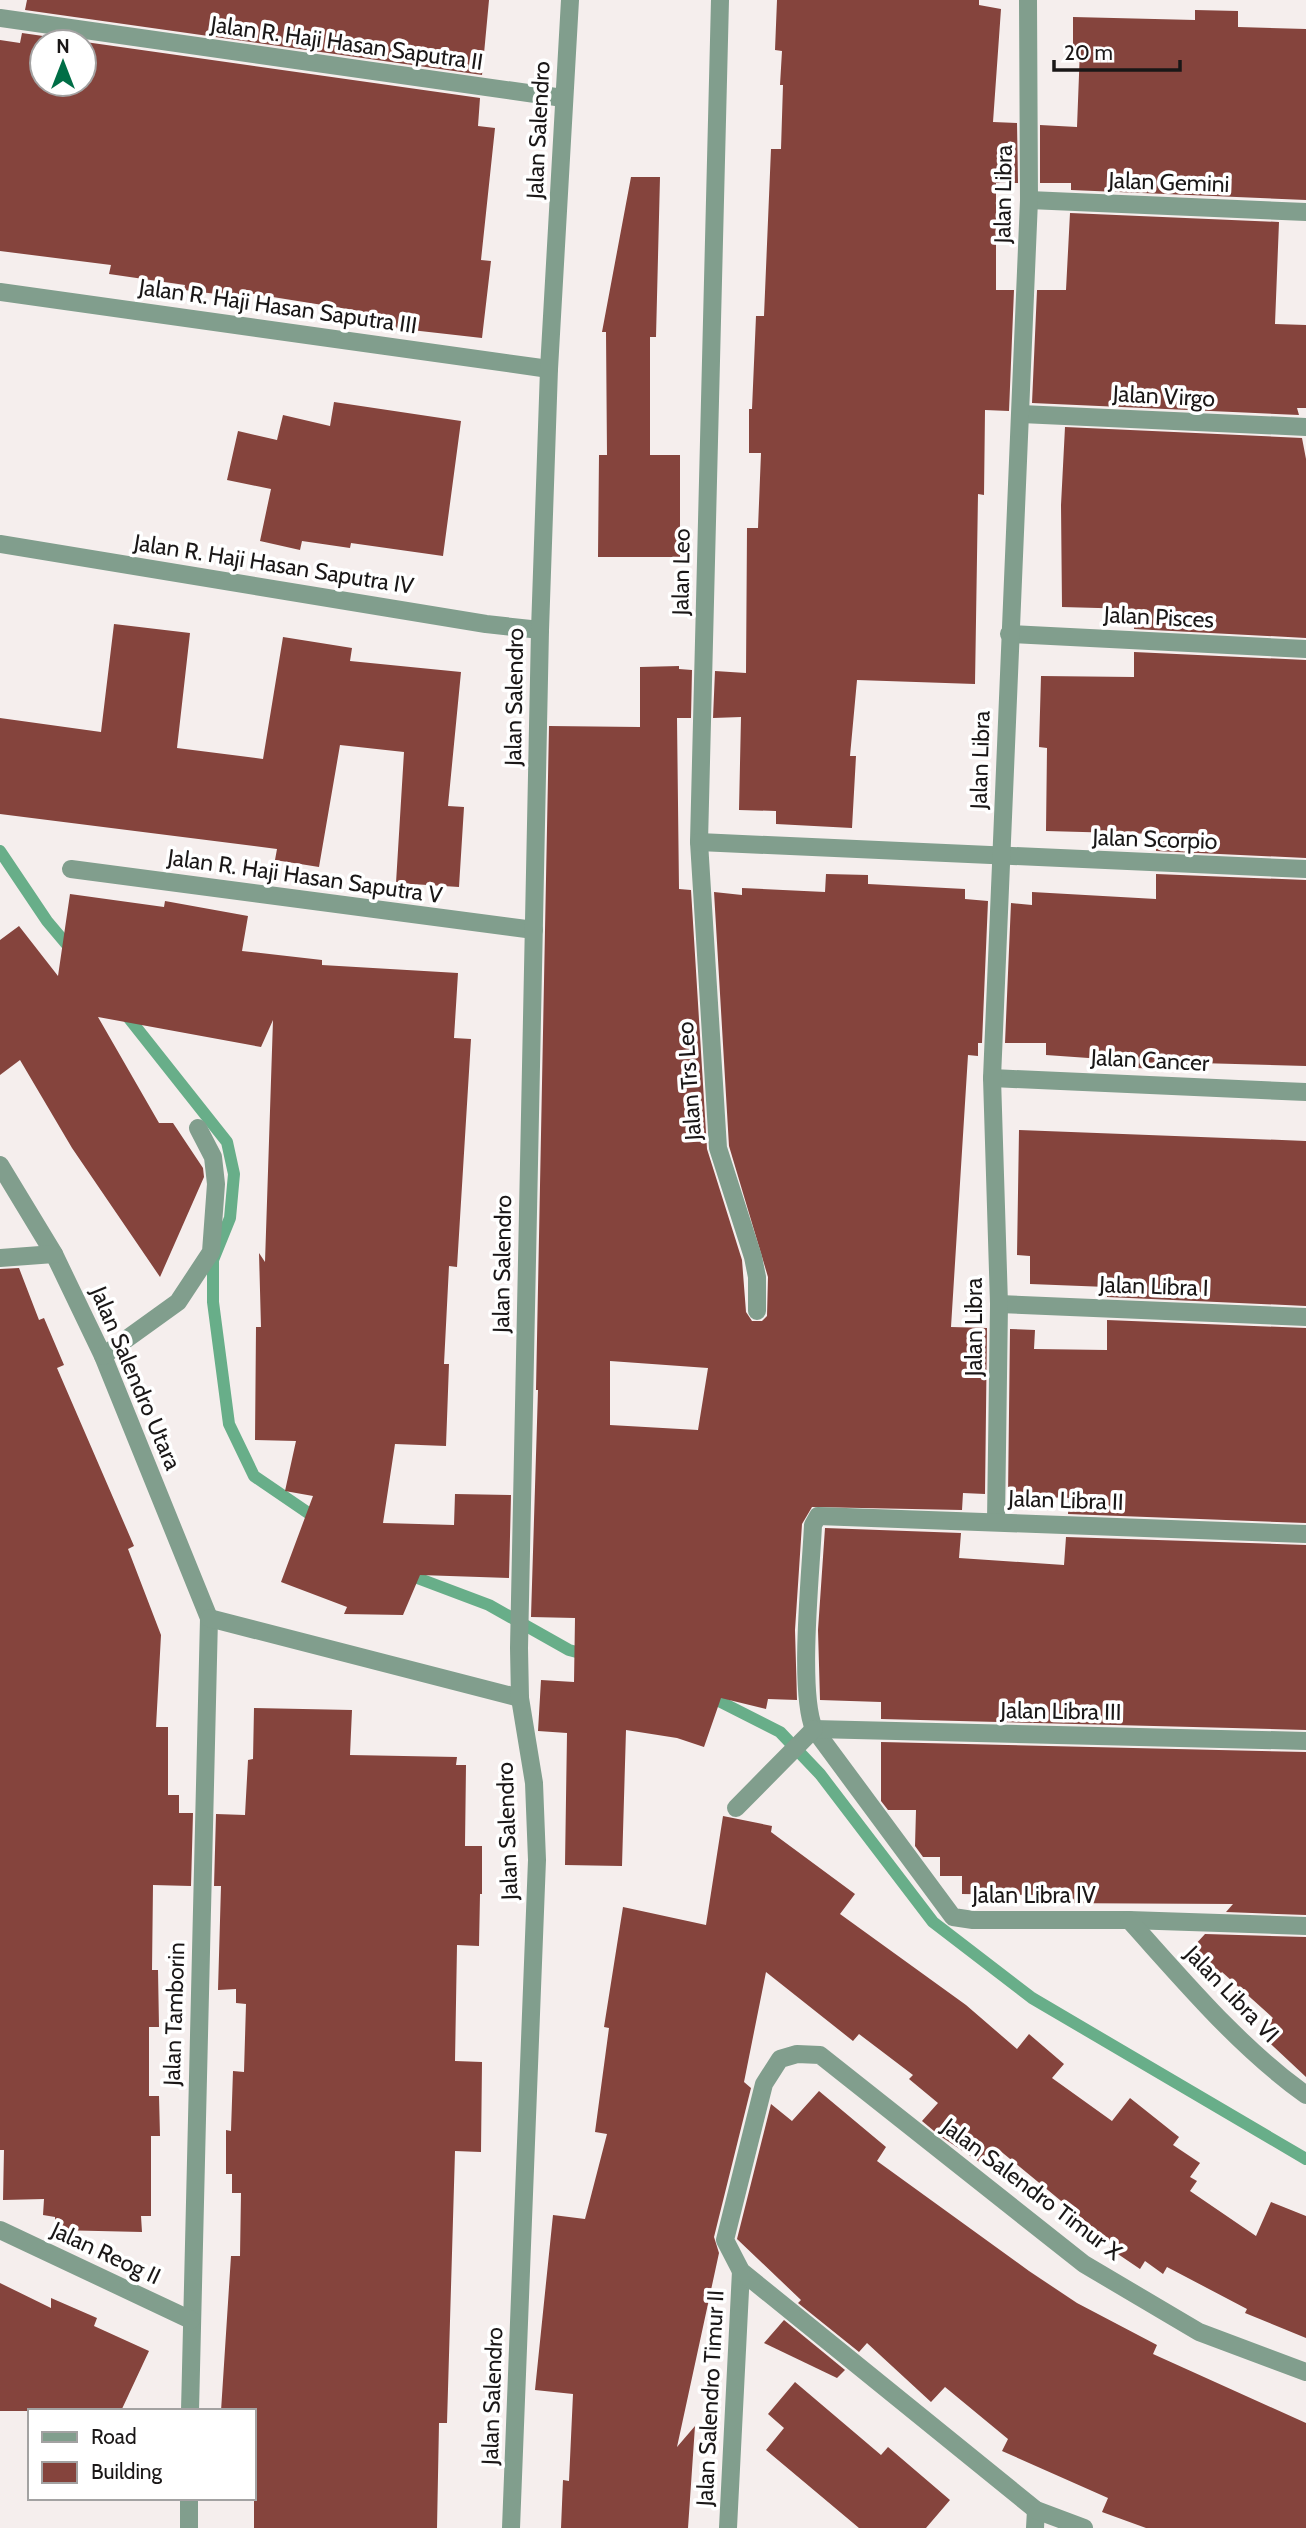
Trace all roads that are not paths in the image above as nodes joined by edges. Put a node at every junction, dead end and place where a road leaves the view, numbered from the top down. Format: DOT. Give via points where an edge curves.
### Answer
graph roads {
  1 [pos="570,0"];
  2 [pos="720,0"];
  3 [pos="1028,0"];
  4 [pos="0,18"];
  5 [pos="563,98"];
  6 [pos="1029,200"];
  7 [pos="1306,212"];
  8 [pos="0,292"];
  9 [pos="549,369"];
  10 [pos="1021,414"];
  11 [pos="1306,427"];
  12 [pos="0,544"];
  13 [pos="540,629"];
  14 [pos="1009,634"];
  15 [pos="1306,649"];
  16 [pos="699,842"];
  17 [pos="1001,858"];
  18 [pos="71,869"];
  19 [pos="1306,869"];
  20 [pos="534,930"];
  21 [pos="992,1077"];
  22 [pos="1306,1092"];
  23 [pos="198,1128"];
  24 [pos="0,1165"];
  25 [pos="54,1254"];
  26 [pos="0,1258"];
  27 [pos="999,1304"];
  28 [pos="757,1311"];
  29 [pos="1306,1317"];
  30 [pos="103,1356"];
  31 [pos="996,1521"];
  32 [pos="1306,1534"];
  33 [pos="209,1618"];
  34 [pos="520,1698"];
  35 [pos="808,1736"];
  36 [pos="1306,1741"];
  37 [pos="736,1808"];
  38 [pos="1129,1920"];
  39 [pos="1306,1926"];
  40 [pos="1306,2095"];
  41 [pos="0,2231"];
  42 [pos="741,2271"];
  43 [pos="191,2320"];
  44 [pos="1306,2372"];
  45 [pos="190,2409"];
  46 [pos="189,2500"];
  47 [pos="1036,2510"];
  48 [pos="189,2528"];
  49 [pos="511,2528"];
  50 [pos="728,2528"];
  51 [pos="1035,2528"];
  52 [pos="1084,2528"];
  1 -- 5 [label="street, Jalan Salendro"];
  2 -- 16 [label="street, Jalan Leo"];
  3 -- 6 [label="street, Jalan Libra"];
  4 -- 5 [label="street, Jalan R. Haji Hasan Saputra II"];
  5 -- 9 [label="street, Jalan Salendro"];
  6 -- 7 [label="street, Jalan Gemini"];
  6 -- 10 [label="street, Jalan Libra"];
  8 -- 9 [label="street, Jalan R. Haji Hasan Saputra III"];
  9 -- 13 [label="street, Jalan Salendro"];
  10 -- 11 [label="street, Jalan Virgo"];
  10 -- 14 [label="street, Jalan Libra"];
  12 -- 13 [label="street, Jalan R. Haji Hasan Saputra IV"];
  13 -- 20 [label="street, Jalan Salendro"];
  14 -- 15 [label="street, Jalan Pisces"];
  14 -- 17 [label="street, Jalan Libra"];
  16 -- 17 [label="street"];
  16 -- 28 [label="street, Jalan Trs Leo" via="718,1147 753,1257"];
  17 -- 19 [label="street, Jalan Scorpio"];
  17 -- 21 [label="street, Jalan Libra"];
  18 -- 20 [label="street, Jalan R. Haji Hasan Saputra V"];
  20 -- 34 [label="street, Jalan Salendro"];
  21 -- 22 [label="street, Jalan Cancer"];
  21 -- 27 [label="street, Jalan Libra"];
  23 -- 30 [label="street" via="213,1157 216,1184 211,1252 178,1301"];
  24 -- 25 [label="street, Jalan Salendro Utara"];
  25 -- 26 [label="street"];
  25 -- 30 [label="street, Jalan Salendro Utara"];
  27 -- 29 [label="street, Jalan Libra I"];
  27 -- 31 [label="street, Jalan Libra"];
  30 -- 33 [label="street, Jalan Salendro Utara"];
  31 -- 32 [label="street, Jalan Libra II"];
  31 -- 35 [label="street, Jalan Libra II" via="825,1515 815,1519"];
  33 -- 34 [label="street"];
  33 -- 43 [label="street, Jalan Tamborin"];
  34 -- 49 [label="street, Jalan Salendro" via="534,1783 537,1860"];
  35 -- 36 [label="street, Jalan Libra III"];
  35 -- 37 [label="street"];
  35 -- 38 [label="street, Jalan Libra IV" via="953,1917"];
  38 -- 39 [label="street, Jalan Libra IV"];
  38 -- 40 [label="street, Jalan Libra VI" via="1210,2012"];
  41 -- 43 [label="street, Jalan Reog II"];
  42 -- 44 [label="street, Jalan Salendro Timur X" via="726,2241 764,2084 779,2059 820,2055 1084,2264 1199,2332"];
  42 -- 47 [label="street"];
  42 -- 50 [label="street, Jalan Salendro Timur II"];
  43 -- 45 [label="street, Jalan Tamborin"];
  46 -- 48 [label="street"];
  47 -- 51 [label="street"];
  47 -- 52 [label="street"];
}
